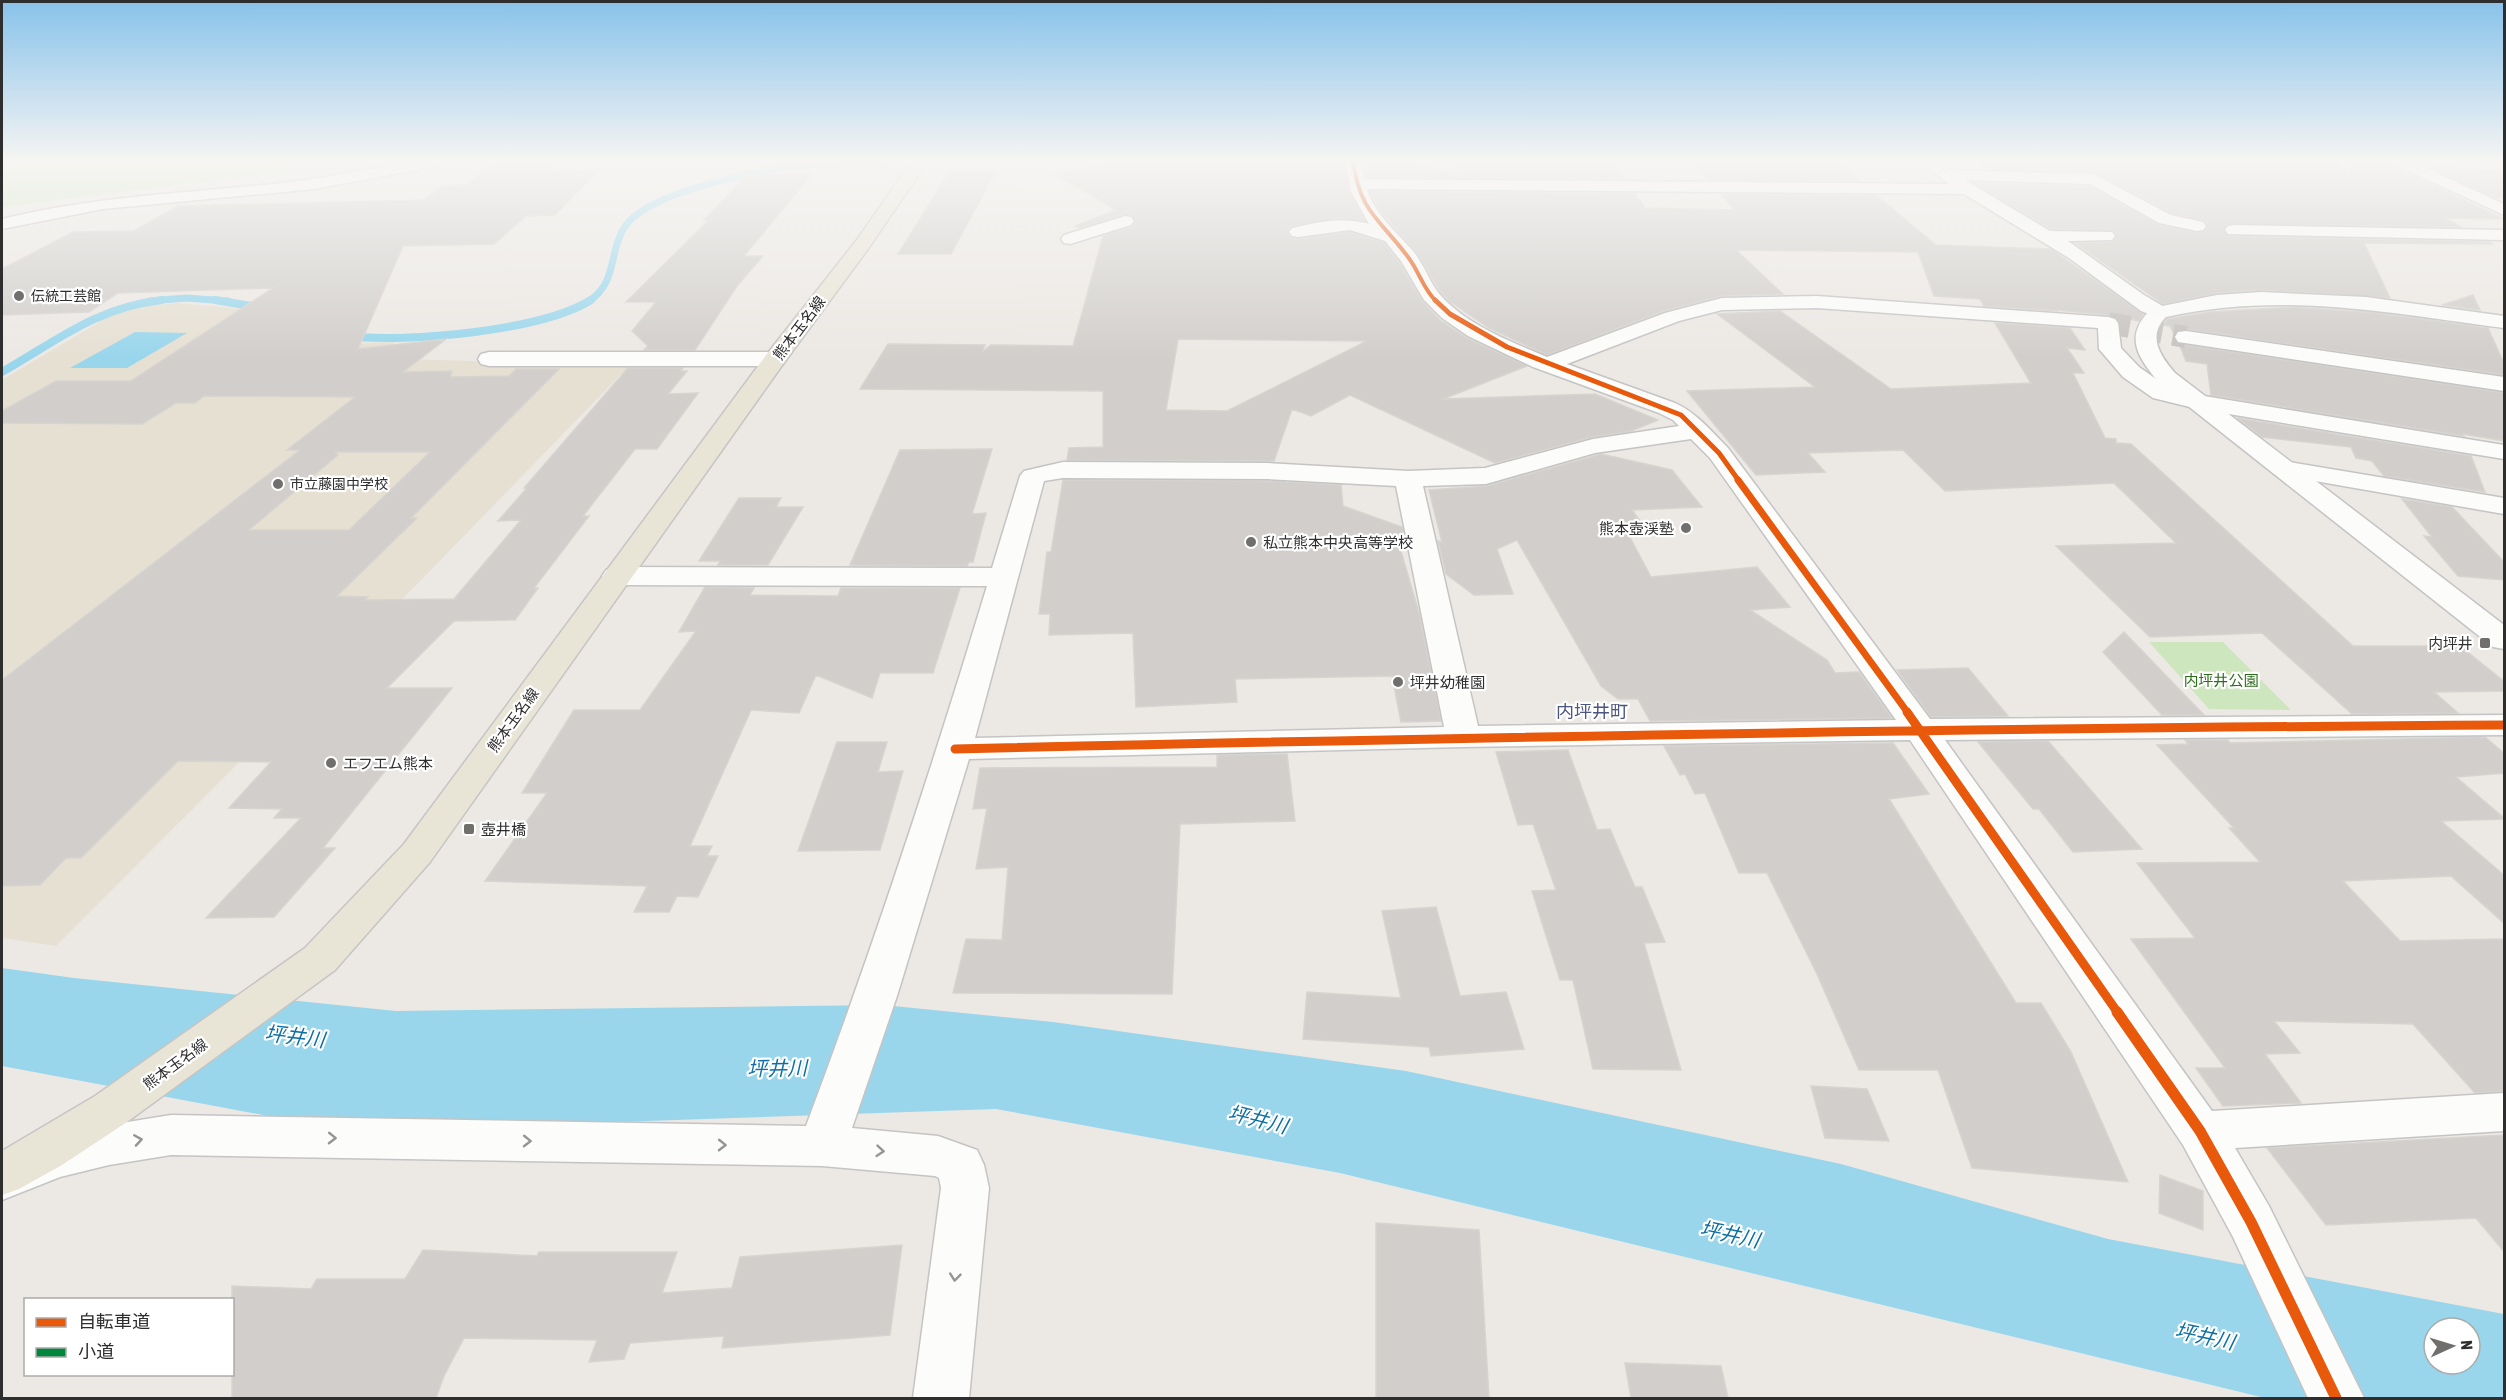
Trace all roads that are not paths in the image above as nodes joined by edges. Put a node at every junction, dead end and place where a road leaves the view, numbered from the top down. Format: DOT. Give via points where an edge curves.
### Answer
graph roads {
  1 [pos="875,226"];
  2 [pos="1108,226"];
  3 [pos="1334,226"];
  4 [pos="1361,226"];
  5 [pos="1379,226"];
  6 [pos="2026,226"];
  7 [pos="2234,230"];
  8 [pos="1298,232"];
  9 [pos="2318,232"];
  10 [pos="1389,236"];
  11 [pos="2042,236"];
  12 [pos="2106,236"];
  13 [pos="2505,236"];
  14 [pos="1070,238"];
  15 [pos="2289,244"];
  16 [pos="2159,312"];
  17 [pos="2505,322"];
  18 [pos="2186,337"];
  19 [pos="489,359"];
  20 [pos="775,359"];
  21 [pos="1548,363"];
  22 [pos="2505,384"];
  23 [pos="2198,402"];
  24 [pos="1698,431"];
  25 [pos="2505,452"];
  26 [pos="2283,469"];
  27 [pos="1408,480"];
  28 [pos="2505,506"];
  29 [pos="616,576"];
  30 [pos="1004,577"];
  31 [pos="2505,640"];
  32 [pos="2505,725"];
  33 [pos="1921,731"];
  34 [pos="1463,737"];
  35 [pos="955,748"];
  36 [pos="2505,1112"];
  37 [pos="2200,1131"];
  38 [pos="827,1134"];
  39 [pos="2,1174"];
  40 [pos="2,1179"];
  41 [pos="941,1398"];
  42 [pos="2336,1398"];
  1 -- 20 [label="main road, 熊本玉名線"];
  2 -- 14 [label="street"];
  3 -- 8 [label="street"];
  4 -- 10 [label="street"];
  5 -- 10 [label="street"];
  6 -- 11 [label="street"];
  7 -- 9 [label="street"];
  9 -- 13 [label="street"];
  9 -- 15 [label="street" via="2342,247"];
  10 -- 21 [label="street" via="1407,254 1431,297 1454,316 1475,331"];
  11 -- 12 [label="street"];
  11 -- 16 [label="street"];
  16 -- 17 [label="street" via="2229,300 2306,299"];
  16 -- 23 [label="street" via="2148,325 2145,340 2149,358"];
  18 -- 22 [label="street"];
  19 -- 20 [label="street"];
  20 -- 29 [label="main road, 熊本玉名線"];
  21 -- 23 [label="street" via="1696,309 1722,304 1817,302 2108,323 2110,349 2131,372 2161,393"];
  21 -- 24 [label="street" via="1668,408"];
  23 -- 25 [label="street"];
  23 -- 26 [label="street"];
  24 -- 27 [label="street" via="1593,446 1486,476"];
  24 -- 33 [label="street" via="1719,453"];
  26 -- 28 [label="street"];
  26 -- 31 [label="street"];
  27 -- 30 [label="street" via="1267,471 1063,470 1033,476"];
  27 -- 34 [label="street"];
  29 -- 30 [label="street"];
  29 -- 39 [label="main road, 熊本玉名線" via="417,853 320,959 111,1109"];
  30 -- 35 [label="street"];
  32 -- 33 [label="street"];
  33 -- 34 [label="street"];
  33 -- 37 [label="street"];
  34 -- 35 [label="street"];
  35 -- 38 [label="street" via="876,996"];
  36 -- 37 [label="street"];
  37 -- 42 [label="street" via="2250,1222"];
  40 -- 38 [label="street, one-way" via="54,1158 171,1135"];
  38 -- 41 [label="street, one-way" via="938,1156 960,1165 964,1188"];
}
